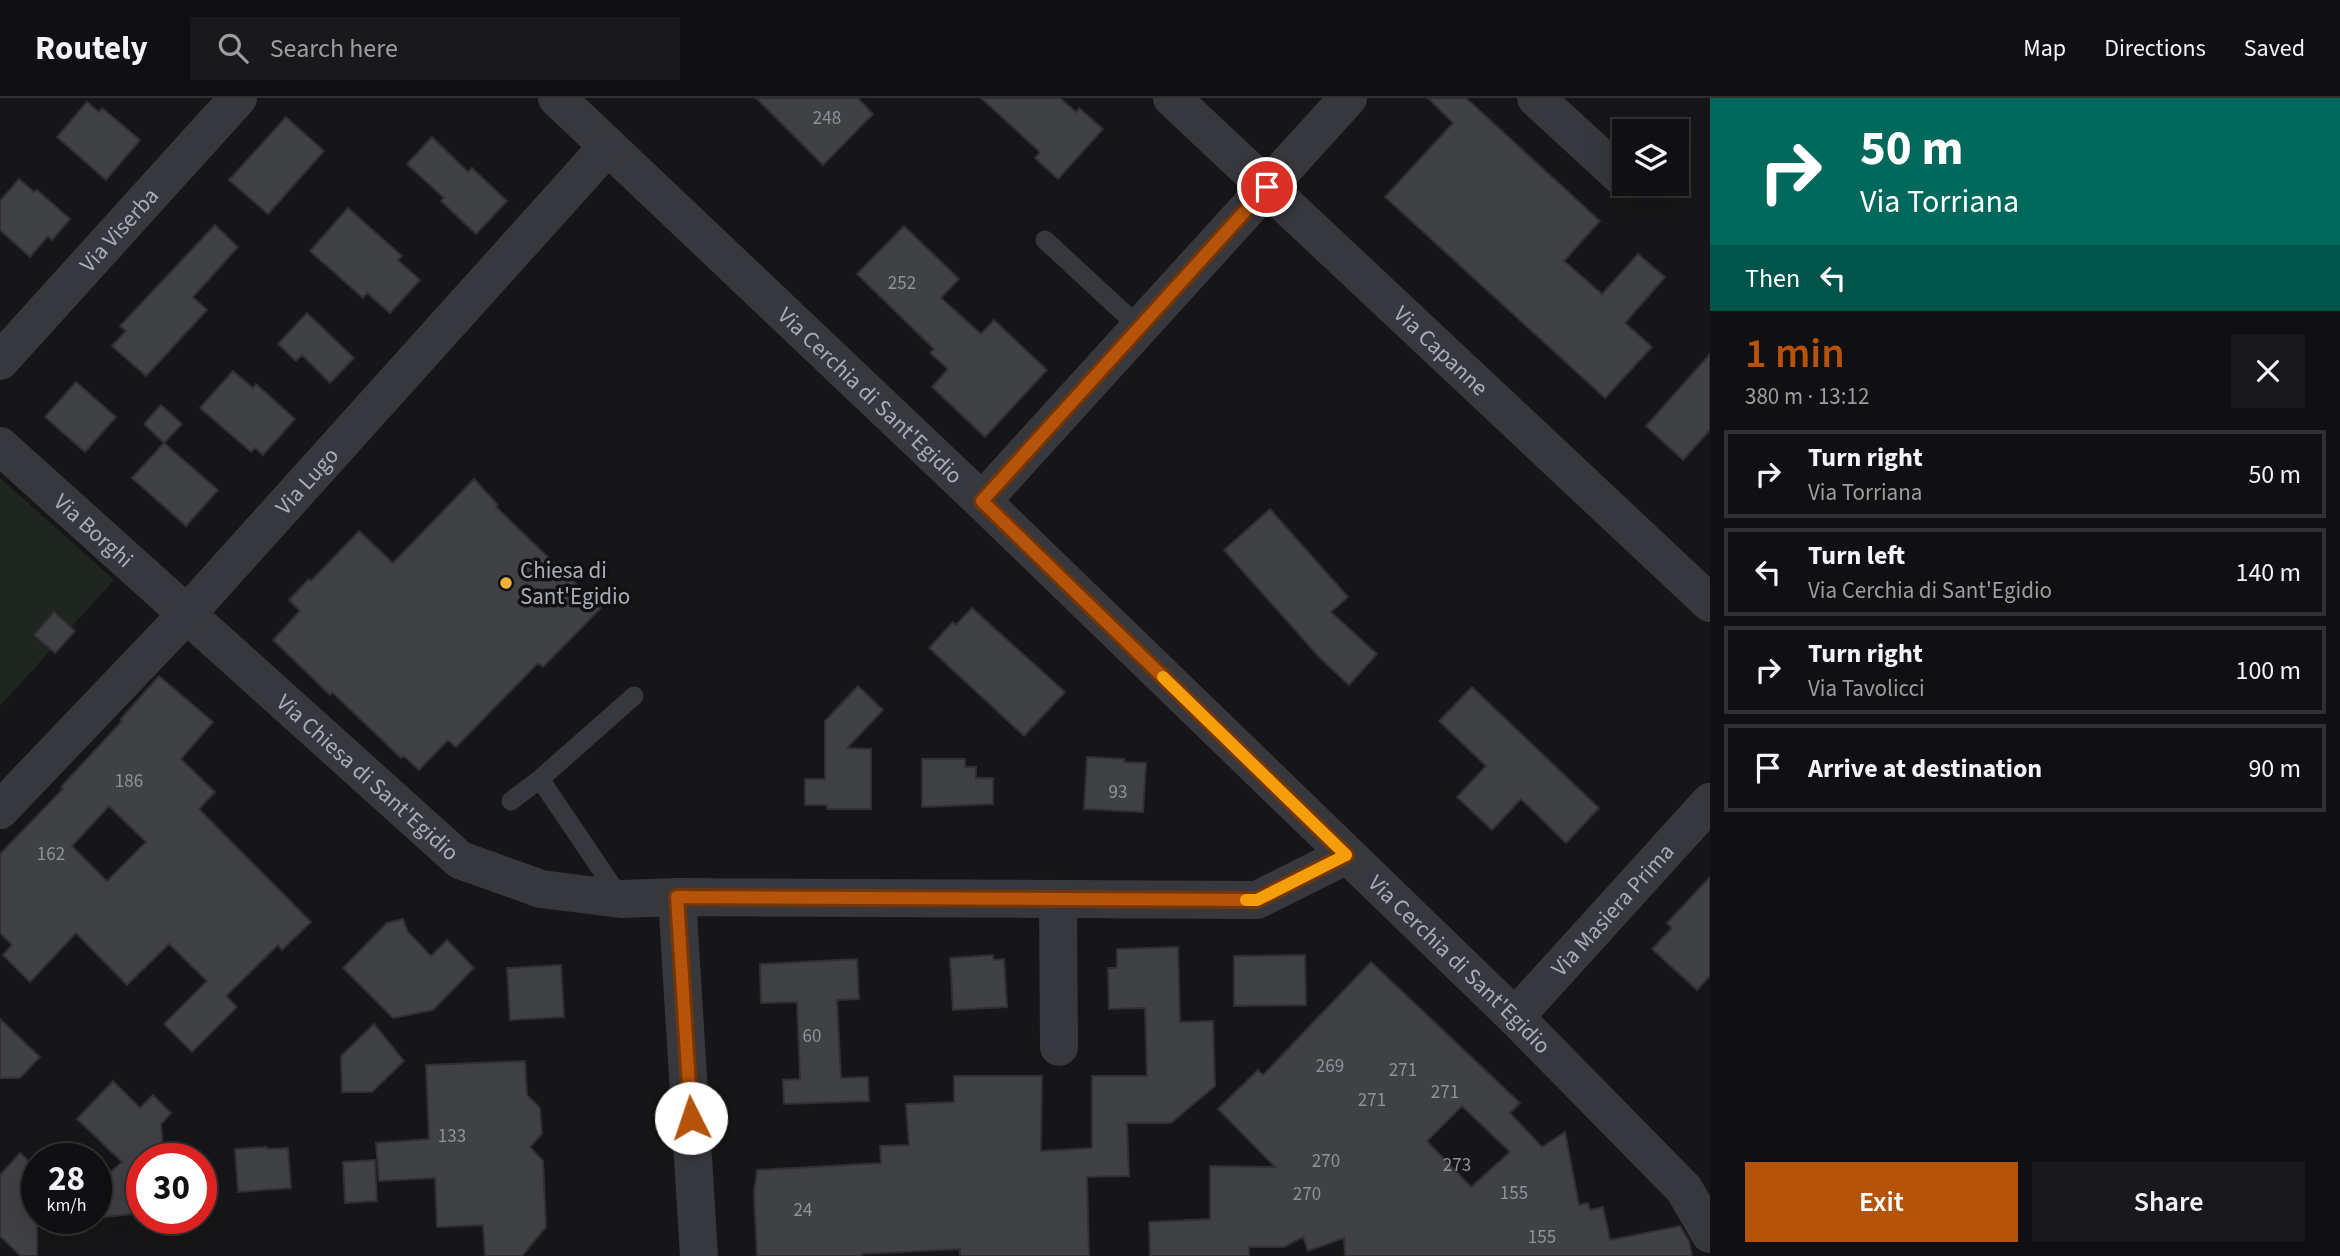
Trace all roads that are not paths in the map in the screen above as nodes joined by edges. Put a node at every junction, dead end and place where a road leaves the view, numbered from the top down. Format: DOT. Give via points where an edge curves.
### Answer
graph roads {
  1 [pos="238,98"];
  2 [pos="557,98"];
  3 [pos="1171,98"];
  4 [pos="1348,98"];
  5 [pos="1536,98"];
  6 [pos="608,146"];
  7 [pos="1612,168"];
  8 [pos="1267,187"];
  9 [pos="1045,240"];
  10 [pos="1139,327"];
  11 [pos="0,361"];
  12 [pos="0,446"];
  13 [pos="982,501"];
  14 [pos="1710,603"];
  15 [pos="186,615"];
  16 [pos="634,696"];
  17 [pos="540,779"];
  18 [pos="511,801"];
  19 [pos="1710,802"];
  20 [pos="0,810"];
  21 [pos="1346,855"];
  22 [pos="677,897"];
  23 [pos="621,899"];
  24 [pos="1058,899"];
  25 [pos="1515,1017"];
  26 [pos="1059,1047"];
  27 [pos="1710,1234"];
  28 [pos="699,1256"];
  1 -- 11 [label="street, Via Viserba"];
  2 -- 6 [label="street, Via Cerchia di Sant'Egidio"];
  3 -- 8 [label="street, Via Capanne"];
  4 -- 8 [label="street"];
  5 -- 7 [label="street"];
  6 -- 13 [label="street, Via Cerchia di Sant'Egidio"];
  6 -- 15 [label="street, Via Lugo"];
  8 -- 10 [label="street"];
  8 -- 14 [label="street, Via Capanne"];
  9 -- 10 [label="lane"];
  10 -- 13 [label="street"];
  12 -- 15 [label="street, Via Borghi"];
  13 -- 21 [label="street, Via Cerchia di Sant'Egidio"];
  15 -- 20 [label="street, Via Lugo"];
  15 -- 23 [label="street, Via Chiesa di Sant'Egidio" via="460,860 541,889"];
  16 -- 17 [label="lane"];
  17 -- 18 [label="lane"];
  17 -- 23 [label="lane"];
  19 -- 25 [label="street, Via Masiera Prima"];
  21 -- 24 [label="street, Via Chiesa di Sant'Egidio" via="1257,900"];
  21 -- 25 [label="street, Via Cerchia di Sant'Egidio"];
  22 -- 23 [label="street, Via Chiesa di Sant'Egidio"];
  22 -- 24 [label="street, Via Chiesa di Sant'Egidio"];
  22 -- 28 [label="street"];
  24 -- 26 [label="street"];
  25 -- 27 [label="street, Via Cerchia di Sant'Egidio" via="1684,1189"];
}
